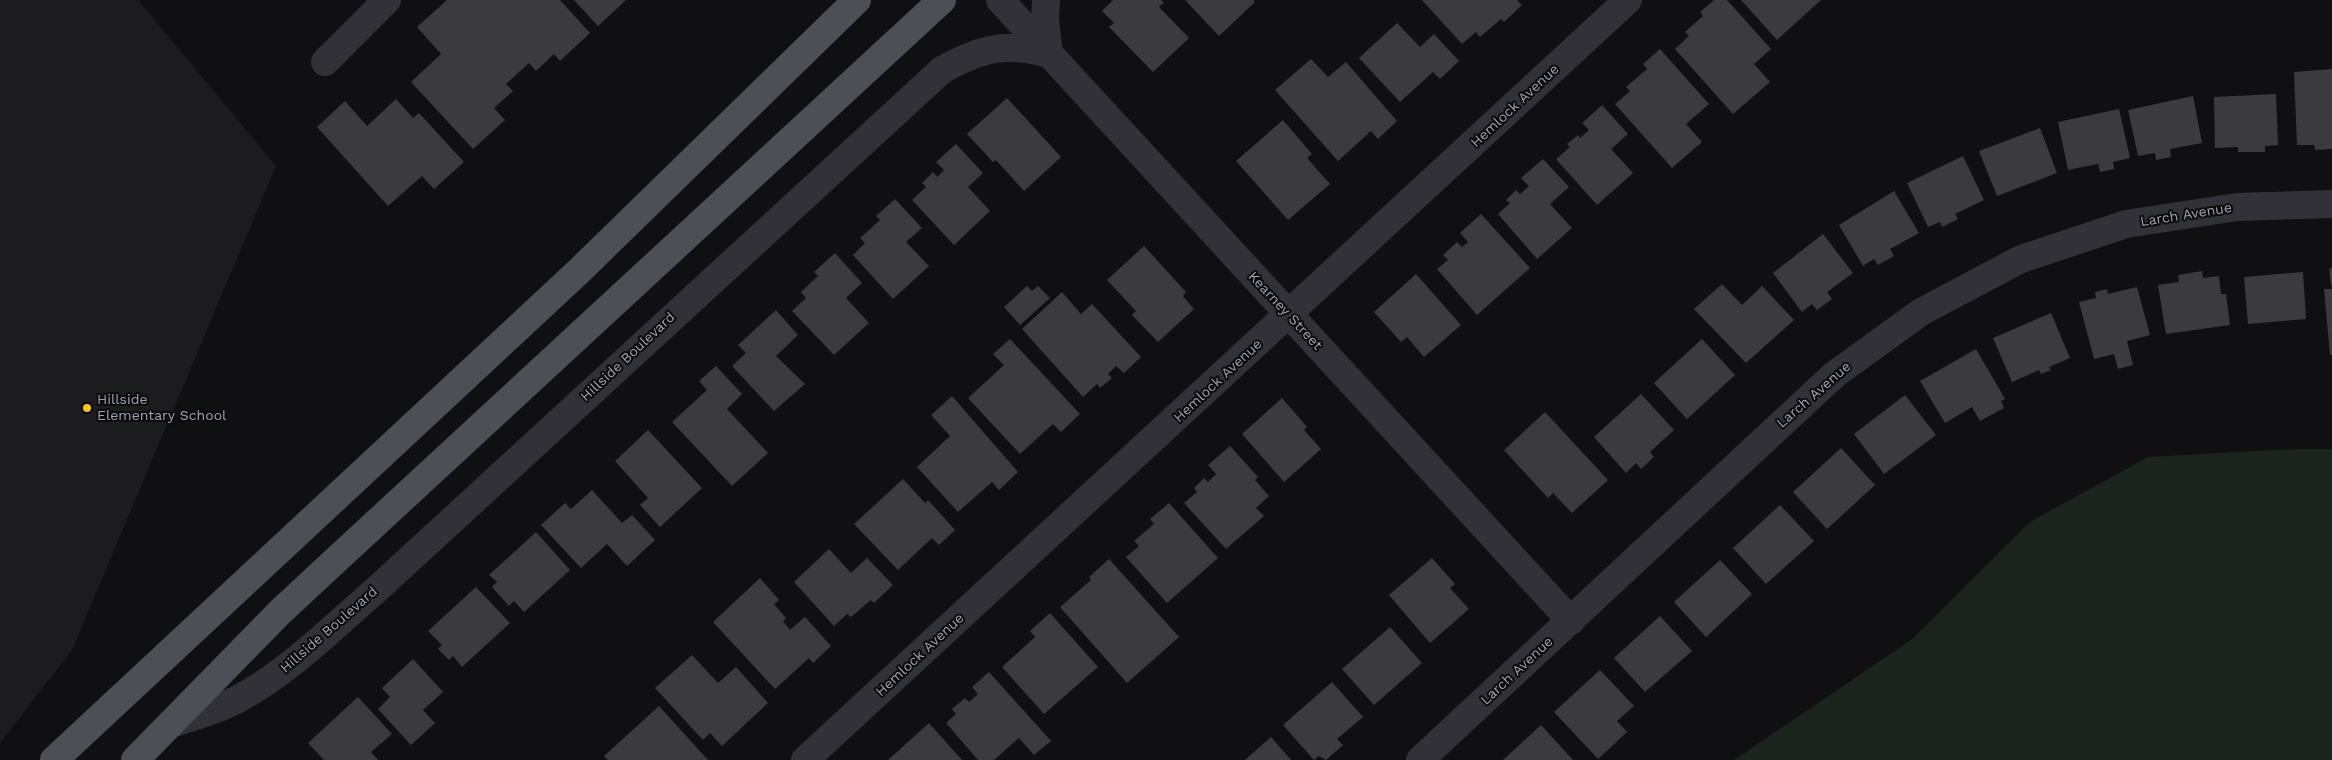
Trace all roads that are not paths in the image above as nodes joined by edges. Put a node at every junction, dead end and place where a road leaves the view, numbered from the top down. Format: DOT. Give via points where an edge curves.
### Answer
graph roads {
  1 [pos="387,0"];
  2 [pos="857,0"];
  3 [pos="942,0"];
  4 [pos="1000,0"];
  5 [pos="1046,0"];
  6 [pos="1628,0"];
  7 [pos="1049,54"];
  8 [pos="324,62"];
  9 [pos="2332,204"];
  10 [pos="1290,315"];
  11 [pos="1571,621"];
  12 [pos="170,724"];
  13 [pos="54,760"];
  14 [pos="135,760"];
  15 [pos="805,760"];
  16 [pos="1420,760"];
  1 -- 8 [label="street"];
  2 -- 13 [label="main road" via="578,272"];
  3 -- 12 [label="main road, Hillside Boulevard" via="280,612"];
  4 -- 7 [label="street, Kearney Street"];
  5 -- 7 [label="street"];
  6 -- 10 [label="street, Hemlock Avenue"];
  7 -- 10 [label="street, Kearney Street"];
  7 -- 12 [label="street, Hillside Boulevard" via="1031,49 996,48 980,51 942,70 296,660 237,700"];
  9 -- 11 [label="street, Larch Avenue" via="2237,206 2126,224 2021,259 1921,312 1834,374"];
  10 -- 11 [label="street, Kearney Street"];
  10 -- 15 [label="street, Hemlock Avenue"];
  11 -- 16 [label="street, Larch Avenue"];
  12 -- 14 [label="main road, Hillside Boulevard"];
}
